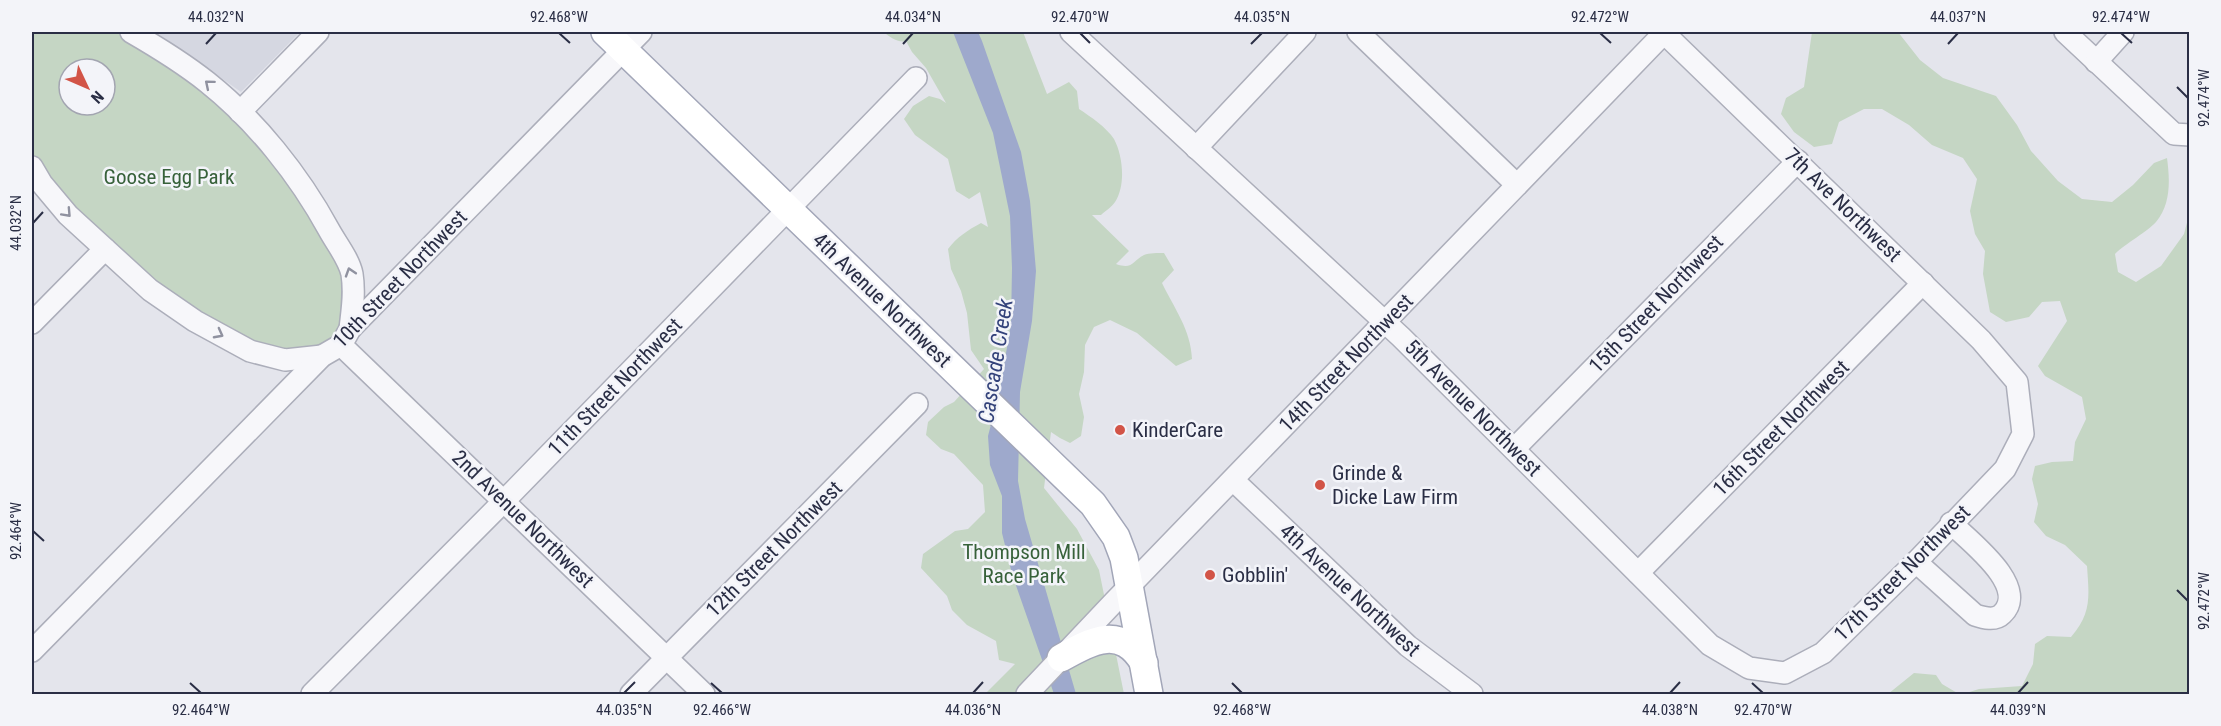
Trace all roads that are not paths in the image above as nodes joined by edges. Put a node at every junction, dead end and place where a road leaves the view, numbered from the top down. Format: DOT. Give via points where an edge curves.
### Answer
graph roads {
  1 [pos="130,32"];
  2 [pos="318,32"];
  3 [pos="1071,32"];
  4 [pos="1305,32"];
  5 [pos="1358,32"];
  6 [pos="1664,32"];
  7 [pos="2065,32"];
  8 [pos="2123,32"];
  9 [pos="623,38"];
  10 [pos="2096,62"];
  11 [pos="916,78"];
  12 [pos="240,112"];
  13 [pos="2190,135"];
  14 [pos="1196,148"];
  15 [pos="1798,161"];
  16 [pos="32,167"];
  17 [pos="1517,185"];
  18 [pos="788,208"];
  19 [pos="105,249"];
  20 [pos="1923,283"];
  21 [pos="32,323"];
  22 [pos="1385,323"];
  23 [pos="346,337"];
  24 [pos="322,356"];
  25 [pos="2017,382"];
  26 [pos="917,404"];
  27 [pos="1515,448"];
  28 [pos="1233,480"];
  29 [pos="504,501"];
  30 [pos="1951,523"];
  31 [pos="1916,562"];
  32 [pos="1638,573"];
  33 [pos="1129,586"];
  34 [pos="1710,645"];
  35 [pos="32,651"];
  36 [pos="666,658"];
  37 [pos="1061,658"];
  38 [pos="1144,663"];
  39 [pos="312,694"];
  40 [pos="630,694"];
  41 [pos="704,694"];
  42 [pos="1027,694"];
  43 [pos="1149,694"];
  44 [pos="1472,694"];
  12 -- 1 [label="street, one-way" via="207,82"];
  2 -- 12 [label="street"];
  3 -- 14 [label="street, 5th Avenue Northwest"];
  4 -- 14 [label="street"];
  5 -- 17 [label="street"];
  6 -- 15 [label="street, 7th Ave Northwest"];
  6 -- 17 [label="street, 14th Street Northwest"];
  7 -- 10 [label="street"];
  8 -- 10 [label="street"];
  9 -- 18 [label="main road, 4th Avenue Northwest"];
  9 -- 23 [label="street, 10th Street Northwest"];
  10 -- 13 [label="street" via="2174,134"];
  11 -- 18 [label="street, 11th Street Northwest"];
  23 -- 12 [label="street, one-way" via="354,294 352,272 304,188"];
  14 -- 22 [label="street, 5th Avenue Northwest"];
  15 -- 20 [label="street, 7th Ave Northwest"];
  15 -- 27 [label="street, 15th Street Northwest"];
  16 -- 19 [label="street, one-way" via="68,215"];
  17 -- 22 [label="street, 14th Street Northwest"];
  18 -- 29 [label="street, 11th Street Northwest"];
  18 -- 33 [label="main road, 4th Avenue Northwest" via="1094,504 1116,537"];
  19 -- 21 [label="street"];
  19 -- 24 [label="street, one-way" via="150,290 195,321 250,351 285,360"];
  20 -- 25 [label="street, 7th Ave Northwest"];
  20 -- 32 [label="street, 16th Street Northwest"];
  22 -- 27 [label="street, 5th Avenue Northwest"];
  22 -- 28 [label="street, 14th Street Northwest"];
  23 -- 24 [label="street, 10th Street Northwest"];
  23 -- 29 [label="street, 2nd Avenue Northwest"];
  24 -- 35 [label="street, 10th Street Northwest"];
  25 -- 30 [label="street, 17th Street Northwest" via="2023,434 2005,469"];
  26 -- 36 [label="street, 12th Street Northwest"];
  27 -- 32 [label="street, 5th Avenue Northwest"];
  28 -- 33 [label="street, 14th Street Northwest"];
  28 -- 44 [label="street, 4th Avenue Northwest" via="1408,646"];
  29 -- 36 [label="street, 2nd Avenue Northwest"];
  29 -- 39 [label="street, 11th Street Northwest"];
  30 -- 31 [label="street, 17th Street Northwest"];
  30 -- 31 [label="street" via="2002,574 2009,593 2002,615 1976,615"];
  31 -- 34 [label="street, 17th Street Northwest" via="1823,653 1785,673 1749,668"];
  32 -- 34 [label="street, 5th Avenue Northwest"];
  33 -- 37 [label="street, 14th Street Northwest"];
  33 -- 38 [label="main road, 4th Avenue Northwest"];
  36 -- 40 [label="street, 12th Street Northwest"];
  36 -- 41 [label="street, 2nd Avenue Northwest"];
  37 -- 38 [label="main road" via="1090,644 1118,639"];
  37 -- 42 [label="street, 14th Street Northwest"];
  38 -- 43 [label="main road, 4th Avenue Northwest"];
}
